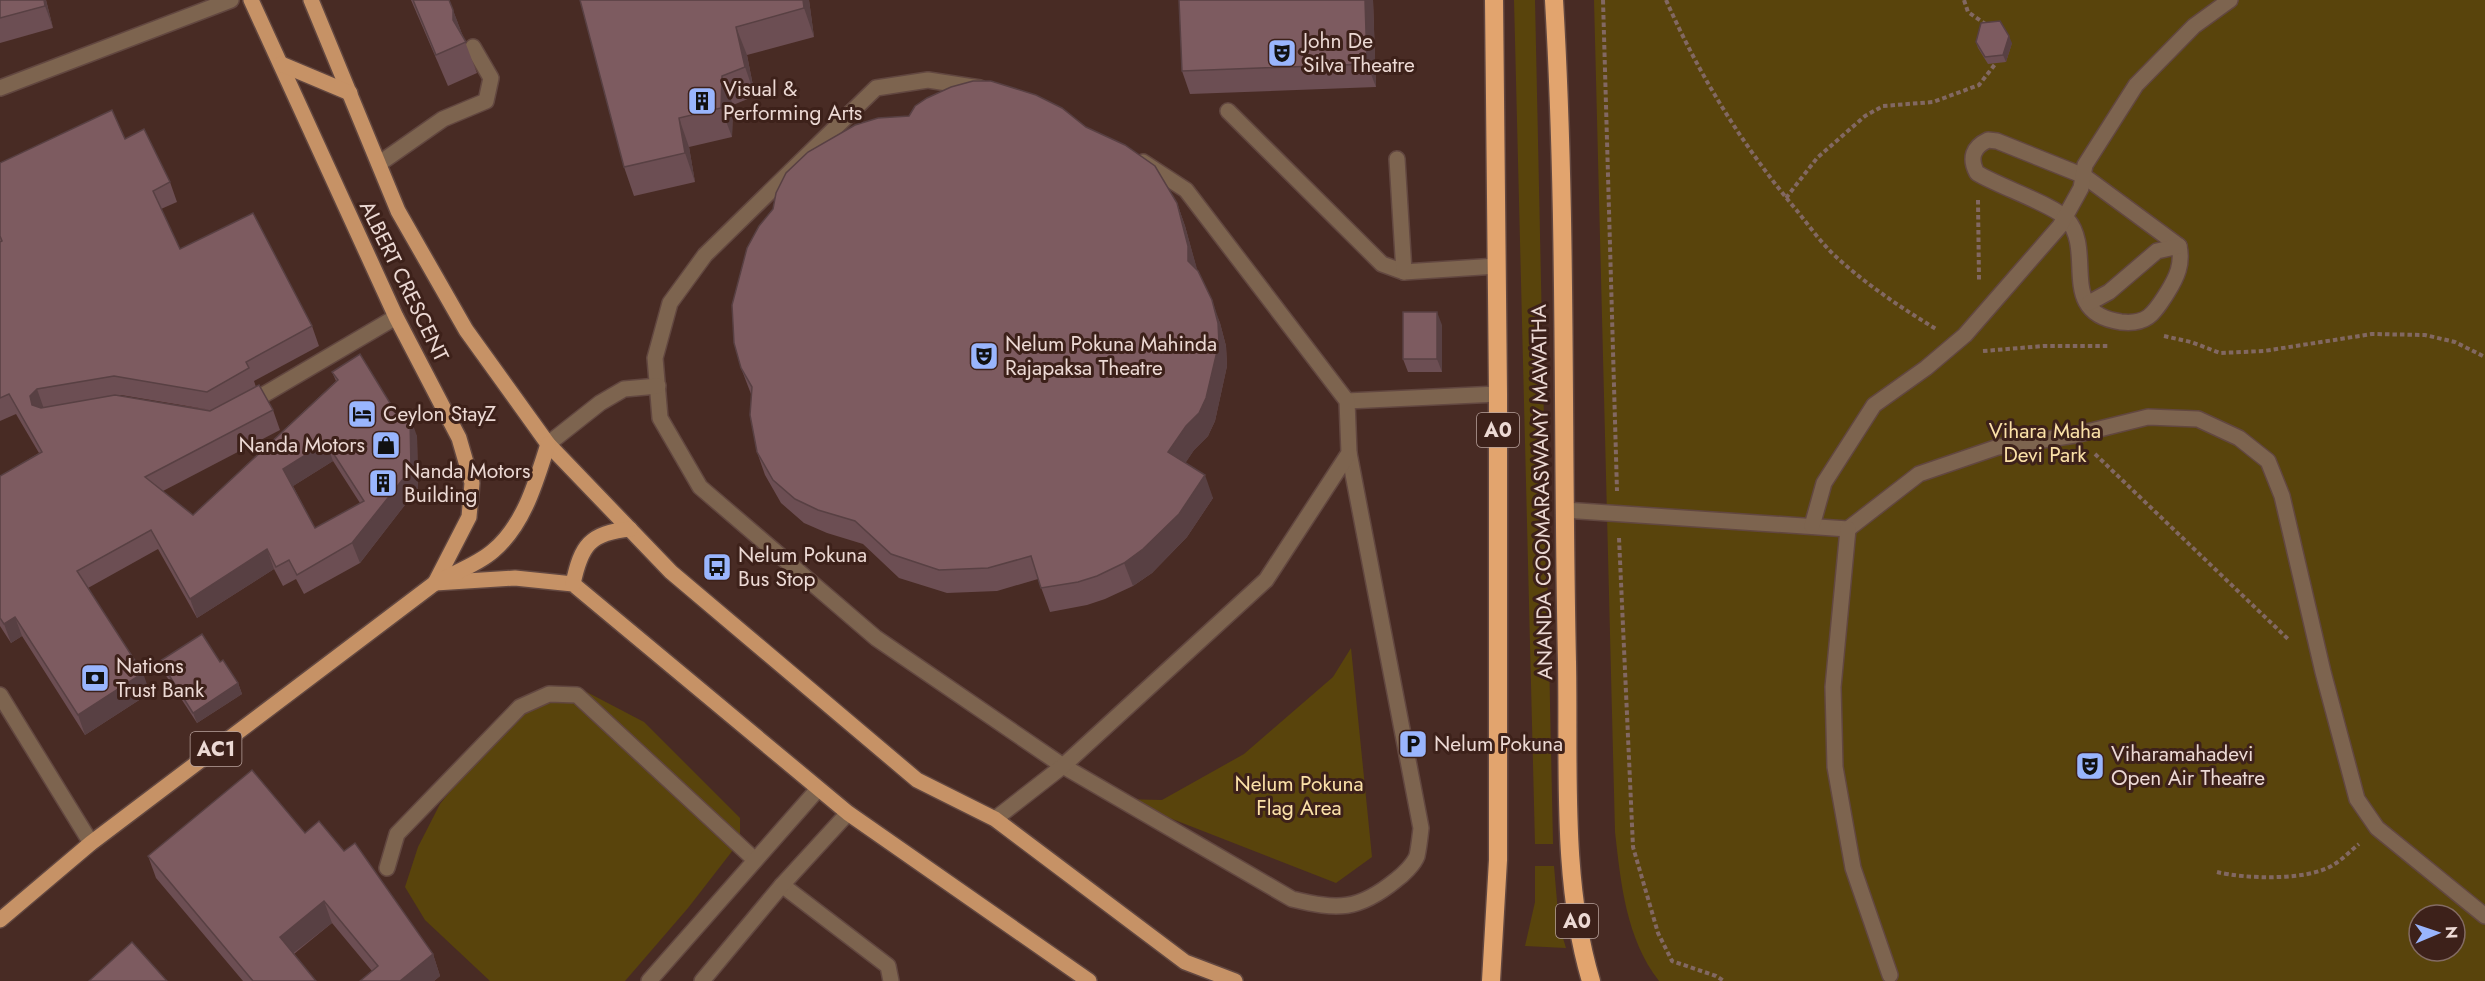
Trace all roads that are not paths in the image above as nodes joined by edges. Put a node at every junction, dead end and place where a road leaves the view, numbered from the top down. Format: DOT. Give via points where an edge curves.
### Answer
graph roads {
  1 [pos="231,0"];
  2 [pos="251,0"];
  3 [pos="311,0"];
  4 [pos="1494,0"];
  5 [pos="1554,0"];
  6 [pos="2230,0"];
  7 [pos="473,47"];
  8 [pos="281,64"];
  9 [pos="0,88"];
  10 [pos="350,93"];
  11 [pos="993,93"];
  12 [pos="1228,111"];
  13 [pos="1131,155"];
  14 [pos="1397,159"];
  15 [pos="380,162"];
  16 [pos="2084,176"];
  17 [pos="2065,217"];
  18 [pos="2179,246"];
  19 [pos="1497,266"];
  20 [pos="1404,272"];
  21 [pos="2089,303"];
  22 [pos="396,317"];
  23 [pos="658,386"];
  24 [pos="1498,394"];
  25 [pos="1347,401"];
  26 [pos="232,413"];
  27 [pos="548,444"];
  28 [pos="1348,453"];
  29 [pos="1564,510"];
  30 [pos="1812,526"];
  31 [pos="630,529"];
  32 [pos="1848,529"];
  33 [pos="435,583"];
  34 [pos="573,584"];
  35 [pos="0,695"];
  36 [pos="1063,766"];
  37 [pos="818,789"];
  38 [pos="848,813"];
  39 [pos="995,819"];
  40 [pos="91,843"];
  41 [pos="755,861"];
  42 [pos="387,868"];
  43 [pos="782,885"];
  44 [pos="2485,916"];
  45 [pos="0,920"];
  46 [pos="1890,975"];
  47 [pos="649,981"];
  48 [pos="702,981"];
  49 [pos="891,981"];
  50 [pos="1089,981"];
  51 [pos="1235,981"];
  52 [pos="1491,981"];
  53 [pos="1591,981"];
  1 -- 9 [label="street"];
  2 -- 8 [label="main road, ALBERT CRESCENT"];
  3 -- 10 [label="main road, ALBERT CRESCENT"];
  4 -- 19 [label="highway, ANANDA COOMARASWAMY MAWATHA / A0"];
  5 -- 29 [label="highway, ANANDA COOMARASWAMY MAWATHA / A0" via="1560,96"];
  6 -- 16 [label="street" via="2194,26 2136,86 2090,156"];
  7 -- 15 [label="street" via="491,78 486,100 443,120"];
  8 -- 10 [label="main road"];
  8 -- 22 [label="main road, ALBERT CRESCENT"];
  10 -- 15 [label="main road, ALBERT CRESCENT"];
  11 -- 23 [label="street" via="971,85 928,80 876,88 705,255 670,303 655,358"];
  12 -- 20 [label="street" via="1382,264"];
  13 -- 25 [label="street" via="1186,190"];
  14 -- 20 [label="street"];
  15 -- 27 [label="main road, ALBERT CRESCENT" via="398,211 466,330"];
  16 -- 17 [label="street"];
  16 -- 17 [label="street" via="1997,141 1988,140 1974,151 1977,173"];
  16 -- 18 [label="street"];
  17 -- 21 [label="street" via="2076,231 2080,292"];
  17 -- 30 [label="street" via="1965,335 1874,405 1824,483"];
  18 -- 21 [label="street" via="2157,251 2109,292"];
  18 -- 21 [label="street" via="2182,261 2153,314 2136,324 2113,321 2094,311"];
  19 -- 20 [label="street"];
  19 -- 24 [label="highway, ANANDA COOMARASWAMY MAWATHA / A0"];
  22 -- 26 [label="street"];
  22 -- 33 [label="main road, ALBERT CRESCENT" via="459,438 472,483 469,517"];
  23 -- 27 [label="street" via="624,389"];
  23 -- 36 [label="street" via="660,418 700,487 876,638"];
  24 -- 25 [label="street"];
  24 -- 52 [label="highway, ANANDA COOMARASWAMY MAWATHA / A0" via="1498,860"];
  25 -- 28 [label="street"];
  27 -- 31 [label="main road, ALBERT CRESCENT"];
  27 -- 33 [label="main road" via="524,510 511,531 492,552"];
  28 -- 36 [label="street" via="1266,580"];
  28 -- 36 [label="street" via="1421,828 1416,858 1399,878 1374,898 1350,905 1323,906 1292,899"];
  29 -- 30 [label="street"];
  29 -- 53 [label="highway, ANANDA COOMARASWAMY MAWATHA / A0" via="1572,860 1579,942"];
  30 -- 32 [label="street"];
  31 -- 34 [label="main road" via="606,531 588,544"];
  31 -- 39 [label="main road, ALBERT CRESCENT" via="671,572 917,780"];
  32 -- 44 [label="street" via="1918,474 1998,447 2075,435 2148,417 2198,419 2240,438 2268,461 2282,495 2357,799 2377,828"];
  32 -- 46 [label="street" via="1833,687 1836,767 1853,868"];
  33 -- 34 [label="main road" via="515,578"];
  33 -- 40 [label="main road, AC1"];
  34 -- 37 [label="main road"];
  35 -- 40 [label="street"];
  36 -- 39 [label="street"];
  37 -- 38 [label="main road"];
  37 -- 41 [label="street"];
  38 -- 43 [label="street"];
  38 -- 50 [label="main road"];
  39 -- 51 [label="main road, ALBERT CRESCENT" via="1185,962"];
  40 -- 45 [label="main road, AC1"];
  41 -- 42 [label="street" via="577,694 549,694 520,707 397,834"];
  41 -- 47 [label="street"];
  43 -- 48 [label="street"];
  43 -- 49 [label="street" via="888,966"];
}
